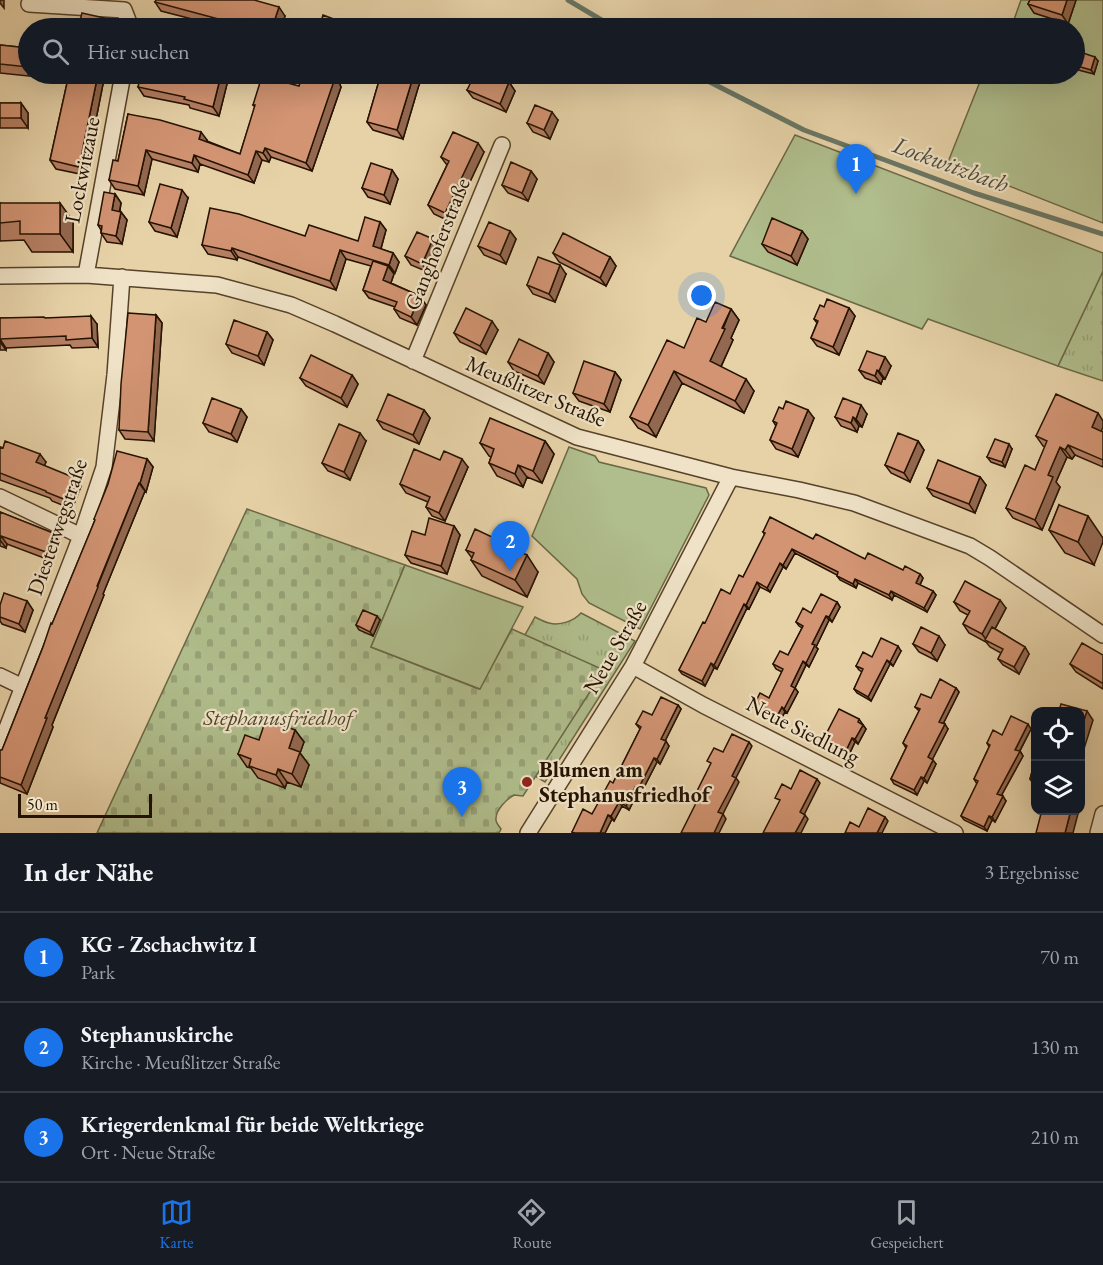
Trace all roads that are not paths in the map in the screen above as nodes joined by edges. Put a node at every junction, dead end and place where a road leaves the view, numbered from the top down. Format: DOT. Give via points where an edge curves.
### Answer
graph roads {
  1 [pos="29,4"];
  2 [pos="127,18"];
  3 [pos="121,84"];
  4 [pos="502,145"];
  5 [pos="86,275"];
  6 [pos="0,276"];
  7 [pos="122,277"];
  8 [pos="413,361"];
  9 [pos="731,477"];
  10 [pos="0,497"];
  11 [pos="81,536"];
  12 [pos="1103,635"];
  13 [pos="633,666"];
  14 [pos="0,676"];
  15 [pos="23,687"];
  16 [pos="0,746"];
  17 [pos="1103,814"];
  18 [pos="530,832"];
  19 [pos="955,833"];
  20 [pos="1098,833"];
  1 -- 2 [label="street" via="124,10"];
  3 -- 5 [label="street, Lockwitzaue"];
  4 -- 8 [label="street, Ganghoferstraße"];
  5 -- 6 [label="street, Meußlitzer Straße"];
  5 -- 7 [label="street, Meußlitzer Straße"];
  7 -- 8 [label="street, Meußlitzer Straße" via="218,285 291,305"];
  7 -- 11 [label="street, Diesterwegstraße" via="104,467"];
  8 -- 9 [label="street, Meußlitzer Straße" via="576,437"];
  9 -- 12 [label="street, Meußlitzer Straße" via="854,503 970,546"];
  9 -- 13 [label="street, Neue Straße"];
  10 -- 11 [label="street"];
  11 -- 15 [label="street, Diesterwegstraße"];
  13 -- 18 [label="street, Neue Straße"];
  13 -- 19 [label="street, Neue Siedlung"];
  14 -- 15 [label="street"];
  15 -- 16 [label="street, Diesterwegstraße"];
  17 -- 20 [label="street"];
}
